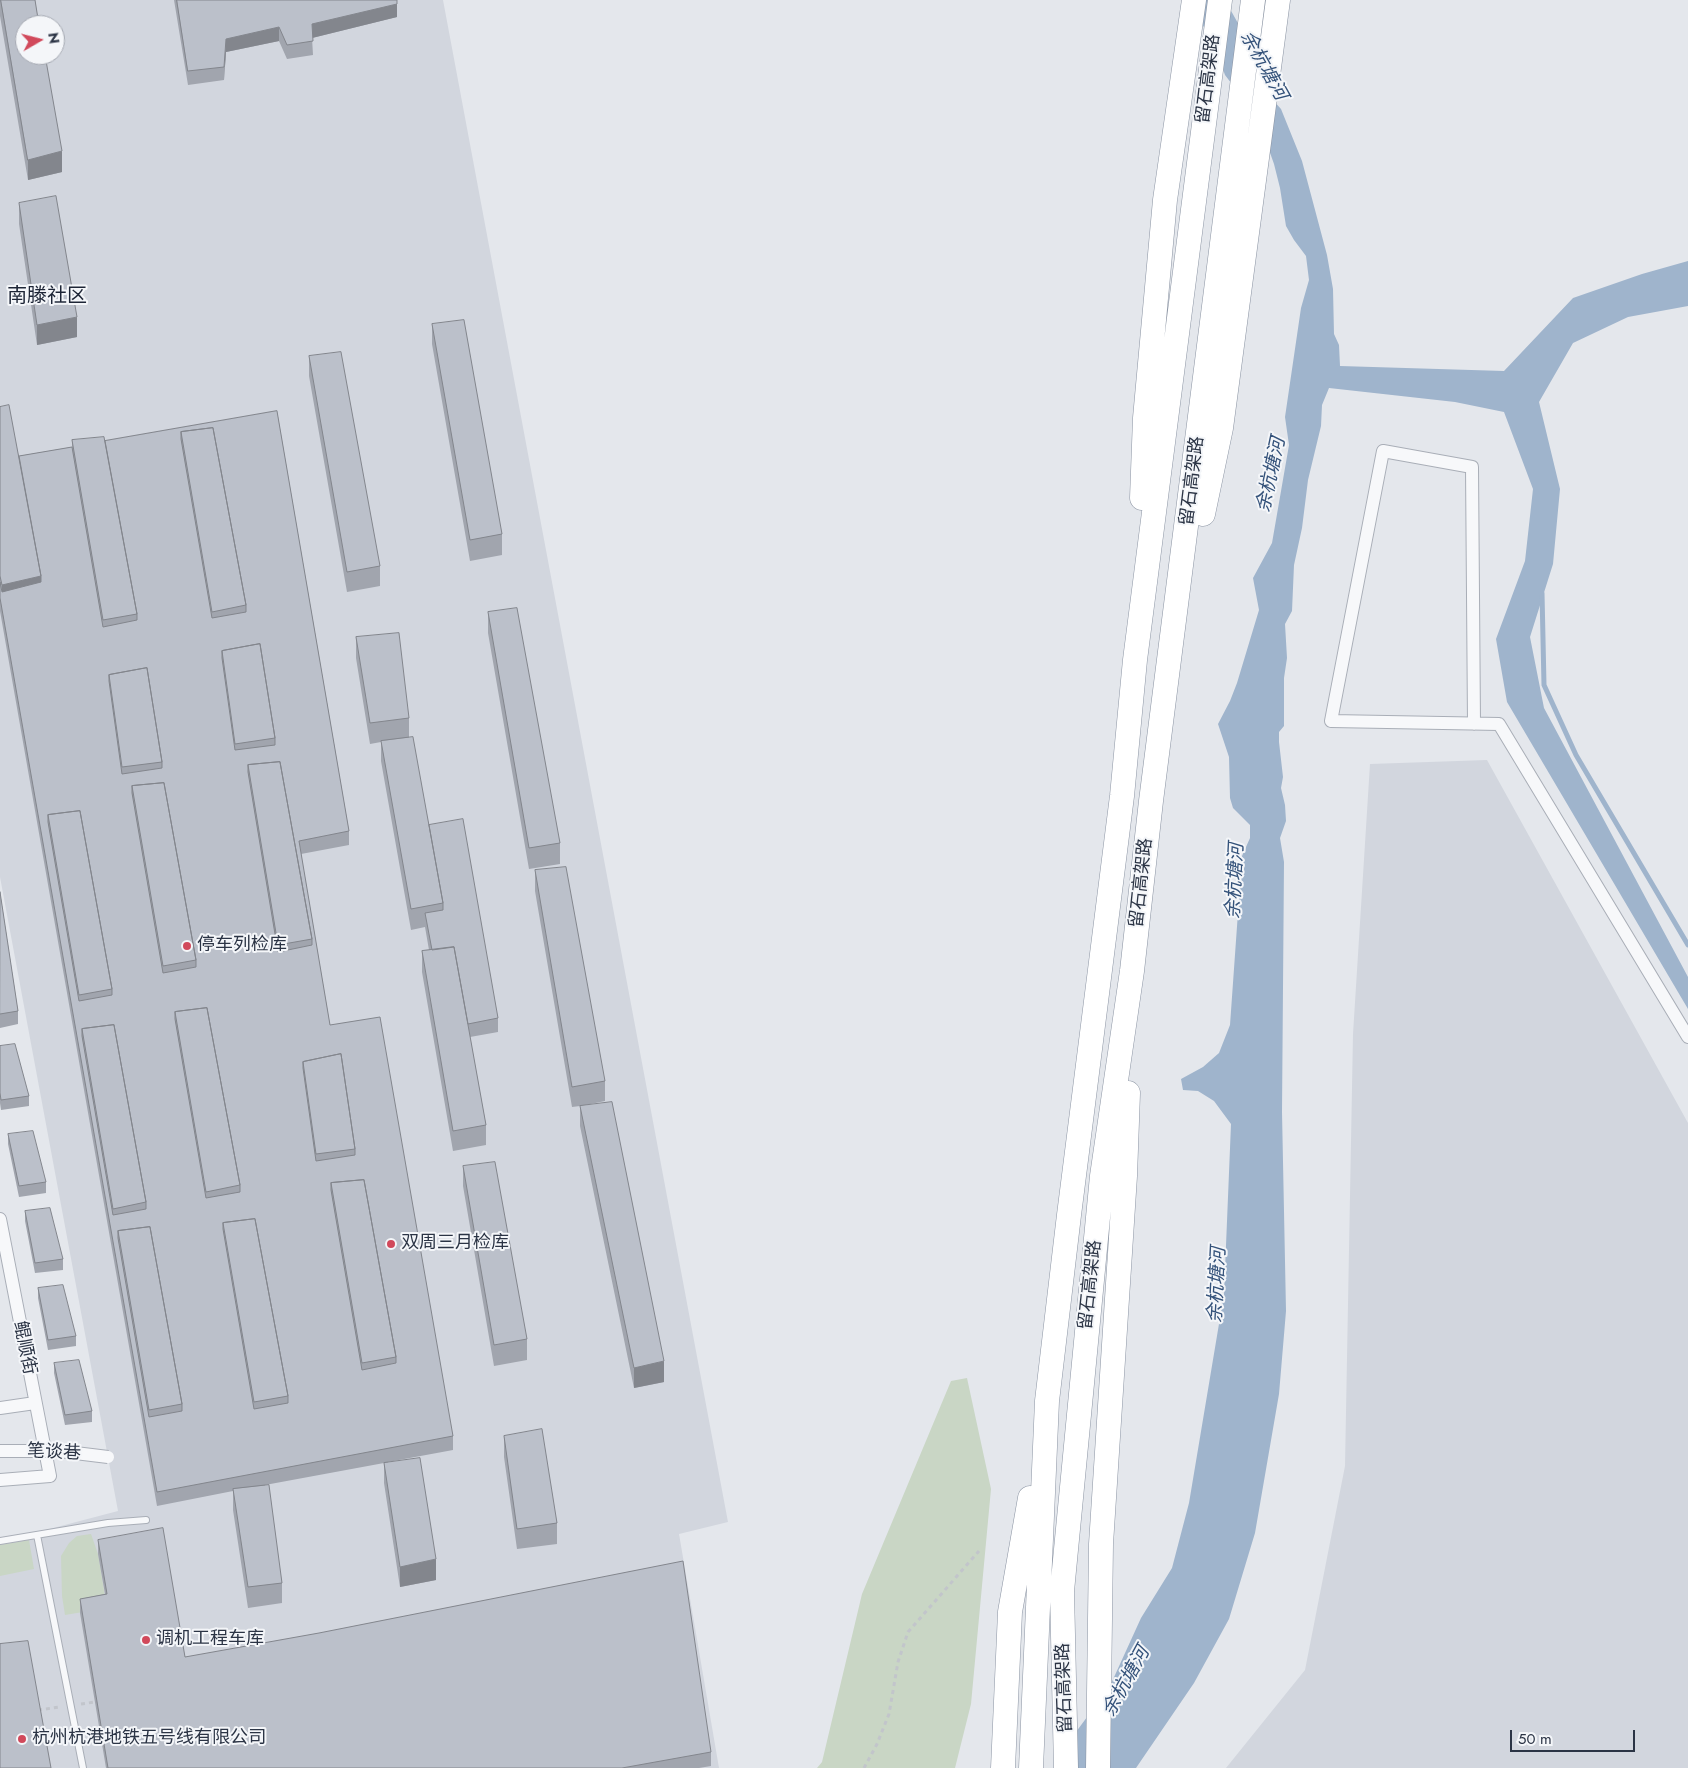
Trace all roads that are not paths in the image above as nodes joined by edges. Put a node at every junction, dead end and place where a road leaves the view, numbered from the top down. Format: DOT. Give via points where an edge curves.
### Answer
graph roads {
  1 [pos="1194,0"];
  2 [pos="1220,0"];
  3 [pos="1253,0"];
  4 [pos="1278,0"];
  5 [pos="1135,660"];
  6 [pos="1169,674"];
  7 [pos="1474,724"];
  8 [pos="1132,970"];
  9 [pos="1688,1037"];
  10 [pos="0,1220"];
  11 [pos="1047,1401"];
  12 [pos="35,1403"];
  13 [pos="0,1408"];
  14 [pos="0,1451"];
  15 [pos="108,1457"];
  16 [pos="50,1476"];
  17 [pos="0,1480"];
  18 [pos="146,1520"];
  19 [pos="36,1535"];
  20 [pos="0,1541"];
  21 [pos="83,1768"];
  22 [pos="1003,1768"];
  23 [pos="1031,1768"];
  24 [pos="1066,1768"];
  25 [pos="1098,1768"];
  1 -- 5 [label="highway" via="1165,200 1145,418"];
  2 -- 5 [label="highway, 留石高架路"];
  3 -- 6 [label="highway, 留石高架路"];
  4 -- 6 [label="highway" via="1221,428"];
  5 -- 11 [label="highway, 留石高架路" via="1121,806"];
  6 -- 8 [label="highway, 留石高架路"];
  7 -- 7 [label="street" via="1331,721 1383,451 1472,467"];
  7 -- 9 [label="street" via="1499,724"];
  8 -- 24 [label="highway, 留石高架路" via="1102,1176 1062,1591"];
  8 -- 25 [label="highway" via="1124,1186 1101,1544"];
  10 -- 12 [label="street, 鲲顺街"];
  11 -- 22 [label="highway" via="1010,1612"];
  11 -- 23 [label="highway, 留石高架路"];
  12 -- 13 [label="street"];
  12 -- 16 [label="street, 鲲顺街"];
  14 -- 15 [label="street, 笔谈巷, bridge" via="59,1451"];
  16 -- 17 [label="street, 笔谈巷"];
  18 -- 19 [label="lane"];
  19 -- 20 [label="lane"];
  19 -- 21 [label="lane"];
}
